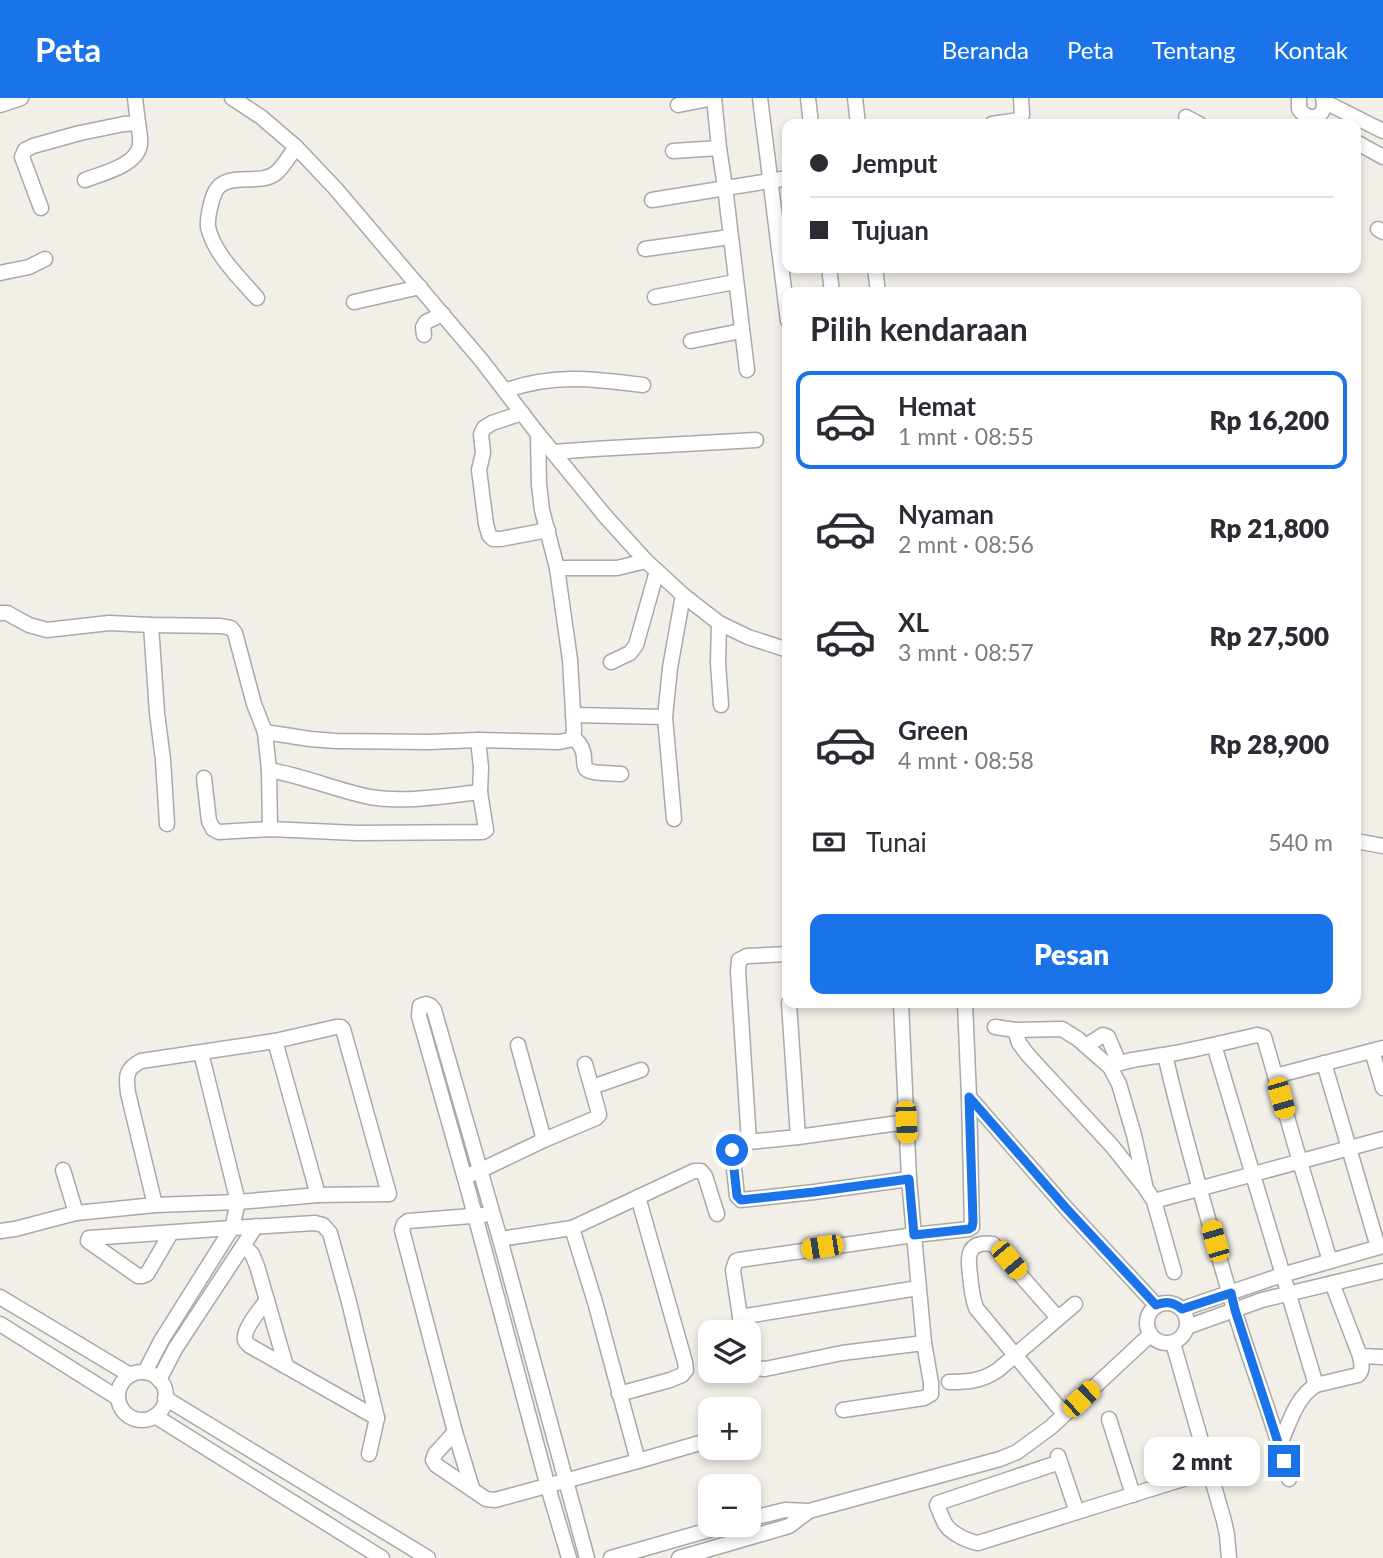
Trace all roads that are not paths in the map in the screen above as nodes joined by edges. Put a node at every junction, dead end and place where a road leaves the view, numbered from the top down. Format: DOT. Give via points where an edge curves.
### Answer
graph roads {
  1 [pos="21,98"];
  2 [pos="135,98"];
  3 [pos="232,98"];
  4 [pos="714,98"];
  5 [pos="760,98"];
  6 [pos="808,98"];
  7 [pos="855,98"];
  8 [pos="1021,98"];
  9 [pos="1284,98"];
  10 [pos="1324,100"];
  11 [pos="1298,102"];
  12 [pos="0,105"];
  13 [pos="678,105"];
  14 [pos="810,119"];
  15 [pos="857,119"];
  16 [pos="1020,119"];
  17 [pos="1315,119"];
  18 [pos="1320,119"];
  19 [pos="1360,119"];
  20 [pos="1361,119"];
  21 [pos="138,123"];
  22 [pos="1383,131"];
  23 [pos="1361,145"];
  24 [pos="296,147"];
  25 [pos="719,148"];
  26 [pos="673,151"];
  27 [pos="1383,157"];
  28 [pos="782,179"];
  29 [pos="85,180"];
  30 [pos="771,180"];
  31 [pos="725,187"];
  32 [pos="652,200"];
  33 [pos="41,208"];
  34 [pos="730,237"];
  35 [pos="645,249"];
  36 [pos="45,259"];
  37 [pos="782,271"];
  38 [pos="0,273"];
  39 [pos="735,282"];
  40 [pos="420,287"];
  41 [pos="655,297"];
  42 [pos="257,298"];
  43 [pos="354,302"];
  44 [pos="443,314"];
  45 [pos="741,331"];
  46 [pos="424,335"];
  47 [pos="691,341"];
  48 [pos="747,370"];
  49 [pos="643,385"];
  50 [pos="505,391"];
  51 [pos="522,413"];
  52 [pos="538,434"];
  53 [pos="756,440"];
  54 [pos="554,452"];
  55 [pos="548,530"];
  56 [pos="651,566"];
  57 [pos="557,568"];
  58 [pos="683,595"];
  59 [pos="0,613"];
  60 [pos="719,623"];
  61 [pos="151,625"];
  62 [pos="782,648"];
  63 [pos="611,662"];
  64 [pos="721,705"];
  65 [pos="573,715"];
  66 [pos="665,717"];
  67 [pos="265,732"];
  68 [pos="573,737"];
  69 [pos="478,740"];
  70 [pos="269,770"];
  71 [pos="621,774"];
  72 [pos="204,778"];
  73 [pos="480,792"];
  74 [pos="674,819"];
  75 [pos="167,824"];
  76 [pos="270,829"];
  77 [pos="1361,842"];
  78 [pos="1383,846"];
  79 [pos="782,954"];
  80 [pos="789,1008"];
  81 [pos="901,1008"];
  82 [pos="965,1008"];
  83 [pos="995,1027"];
  84 [pos="1016,1030"];
  85 [pos="275,1041"];
  86 [pos="518,1045"];
  87 [pos="1214,1045"];
  88 [pos="1086,1046"];
  89 [pos="1377,1049"];
  90 [pos="201,1053"];
  91 [pos="1165,1055"];
  92 [pos="1324,1063"];
  93 [pos="585,1064"];
  94 [pos="1114,1065"];
  95 [pos="641,1070"];
  96 [pos="1275,1076"];
  97 [pos="592,1087"];
  98 [pos="1383,1088"];
  99 [pos="969,1097"];
  100 [pos="906,1122"];
  101 [pos="798,1137"];
  102 [pos="1383,1139"];
  103 [pos="544,1140"];
  104 [pos="749,1142"];
  105 [pos="1349,1149"];
  106 [pos="1300,1163"];
  107 [pos="63,1170"];
  108 [pos="479,1171"];
  109 [pos="1252,1175"];
  110 [pos="464,1176"];
  111 [pos="909,1179"];
  112 [pos="1200,1189"];
  113 [pos="318,1195"];
  114 [pos="1150,1195"];
  115 [pos="638,1197"];
  116 [pos="238,1202"];
  117 [pos="155,1205"];
  118 [pos="76,1213"];
  119 [pos="492,1214"];
  120 [pos="717,1214"];
  121 [pos="475,1217"];
  122 [pos="256,1226"];
  123 [pos="232,1228"];
  124 [pos="572,1228"];
  125 [pos="0,1231"];
  126 [pos="171,1233"];
  127 [pos="914,1235"];
  128 [pos="500,1239"];
  129 [pos="244,1246"];
  130 [pos="1380,1246"];
  131 [pos="214,1258"];
  132 [pos="1331,1261"];
  133 [pos="228,1267"];
  134 [pos="1383,1271"];
  135 [pos="1174,1272"];
  136 [pos="1282,1275"];
  137 [pos="1332,1283"];
  138 [pos="918,1288"];
  139 [pos="1231,1293"];
  140 [pos="1287,1294"];
  141 [pos="0,1297"];
  142 [pos="267,1300"];
  143 [pos="1075,1304"];
  144 [pos="1156,1305"];
  145 [pos="1182,1309"];
  146 [pos="1235,1310"];
  147 [pos="1058,1318"];
  148 [pos="740,1320"];
  149 [pos="761,1320"];
  150 [pos="0,1324"];
  151 [pos="1187,1327"];
  152 [pos="1150,1335"];
  153 [pos="162,1341"];
  154 [pos="924,1343"];
  155 [pos="1172,1343"];
  156 [pos="175,1349"];
  157 [pos="1016,1355"];
  158 [pos="1360,1356"];
  159 [pos="1383,1357"];
  160 [pos="286,1366"];
  161 [pos="761,1369"];
  162 [pos="137,1373"];
  163 [pos="159,1380"];
  164 [pos="949,1382"];
  165 [pos="1316,1385"];
  166 [pos="619,1394"];
  167 [pos="118,1398"];
  168 [pos="165,1398"];
  169 [pos="843,1410"];
  170 [pos="1064,1414"];
  171 [pos="155,1416"];
  172 [pos="377,1418"];
  173 [pos="1109,1419"];
  174 [pos="455,1432"];
  175 [pos="698,1444"];
  176 [pos="1280,1444"];
  177 [pos="369,1454"];
  178 [pos="638,1461"];
  179 [pos="1209,1471"];
  180 [pos="1289,1479"];
  181 [pos="566,1482"];
  182 [pos="548,1487"];
  183 [pos="472,1488"];
  184 [pos="1133,1495"];
  185 [pos="809,1511"];
  186 [pos="1077,1512"];
  187 [pos="761,1516"];
  188 [pos="698,1533"];
  189 [pos="382,1558"];
  190 [pos="428,1558"];
  191 [pos="569,1558"];
  192 [pos="587,1558"];
  193 [pos="611,1558"];
  194 [pos="678,1558"];
  195 [pos="1229,1558"];
  1 -- 12 [label="street"];
  2 -- 21 [label="street"];
  3 -- 24 [label="street"];
  4 -- 13 [label="street"];
  4 -- 25 [label="street"];
  5 -- 30 [label="street"];
  6 -- 14 [label="street"];
  7 -- 15 [label="street"];
  8 -- 16 [label="street"];
  9 -- 11 [label="street"];
  10 -- 18 [label="street"];
  10 -- 19 [label="street"];
  11 -- 17 [label="street" via="1304,115"];
  20 -- 22 [label="street"];
  21 -- 29 [label="street" via="136,154"];
  21 -- 33 [label="street" via="80,133 25,150 22,157"];
  23 -- 27 [label="street"];
  24 -- 40 [label="street"];
  24 -- 42 [label="street" via="274,175 218,186 209,209 208,224 219,253"];
  25 -- 26 [label="street"];
  25 -- 31 [label="street"];
  28 -- 30 [label="street"];
  30 -- 31 [label="street"];
  30 -- 37 [label="street"];
  31 -- 32 [label="street"];
  31 -- 34 [label="street"];
  34 -- 35 [label="street"];
  34 -- 39 [label="street"];
  36 -- 38 [label="street"];
  39 -- 41 [label="street"];
  39 -- 45 [label="street"];
  40 -- 43 [label="street"];
  40 -- 44 [label="street"];
  44 -- 46 [label="street" via="426,322"];
  44 -- 50 [label="street"];
  45 -- 47 [label="street"];
  45 -- 48 [label="street"];
  49 -- 50 [label="street" via="541,380"];
  50 -- 51 [label="street"];
  51 -- 52 [label="street"];
  51 -- 55 [label="street" via="492,423 481,434 484,453 479,470 486,524 493,540"];
  52 -- 54 [label="street"];
  52 -- 55 [label="street" via="539,485"];
  53 -- 54 [label="street"];
  54 -- 56 [label="street"];
  55 -- 57 [label="street"];
  56 -- 57 [label="street"];
  56 -- 58 [label="street"];
  56 -- 63 [label="street" via="636,645"];
  57 -- 65 [label="street"];
  58 -- 60 [label="street"];
  58 -- 66 [label="street"];
  59 -- 61 [label="street" via="47,630 109,622"];
  60 -- 62 [label="street"];
  60 -- 64 [label="street"];
  61 -- 67 [label="street" via="230,628"];
  61 -- 75 [label="street"];
  65 -- 66 [label="street"];
  65 -- 68 [label="street"];
  66 -- 74 [label="street"];
  67 -- 69 [label="street" via="336,741"];
  67 -- 70 [label="street"];
  68 -- 69 [label="street" via="559,742"];
  68 -- 71 [label="street" via="583,750 587,770"];
  69 -- 73 [label="street"];
  70 -- 73 [label="street" via="381,798"];
  70 -- 76 [label="street"];
  72 -- 76 [label="street" via="213,830"];
  73 -- 76 [label="street" via="483,832"];
  77 -- 78 [label="street"];
  79 -- 104 [label="street" via="739,960"];
  80 -- 101 [label="street"];
  81 -- 100 [label="street"];
  82 -- 99 [label="street"];
  83 -- 84 [label="street"];
  84 -- 88 [label="street" via="1062,1029"];
  84 -- 114 [label="street" via="1019,1044"];
  85 -- 90 [label="street"];
  85 -- 113 [label="street"];
  85 -- 113 [label="street" via="343,1029 389,1194"];
  86 -- 103 [label="street"];
  87 -- 91 [label="street"];
  87 -- 96 [label="street" via="1264,1037"];
  87 -- 109 [label="street"];
  88 -- 94 [label="street"];
  88 -- 94 [label="street" via="1103,1035 1108,1037"];
  89 -- 92 [label="street"];
  89 -- 98 [label="street"];
  90 -- 116 [label="street"];
  90 -- 117 [label="street" via="141,1061 128,1072 128,1093"];
  91 -- 94 [label="street"];
  91 -- 112 [label="street"];
  92 -- 96 [label="street"];
  92 -- 105 [label="street"];
  93 -- 97 [label="street"];
  94 -- 114 [label="street"];
  95 -- 97 [label="street"];
  96 -- 106 [label="street"];
  97 -- 103 [label="street" via="598,1115"];
  99 -- 127 [label="street" via="972,1227"];
  99 -- 144 [label="street"];
  100 -- 101 [label="street"];
  100 -- 111 [label="street"];
  101 -- 104 [label="street"];
  102 -- 105 [label="street"];
  103 -- 108 [label="street"];
  104 -- 111 [label="street" via="738,1143 732,1150 741,1200"];
  105 -- 106 [label="street"];
  105 -- 130 [label="street"];
  106 -- 109 [label="street"];
  106 -- 132 [label="street"];
  107 -- 118 [label="street"];
  108 -- 110 [label="street"];
  108 -- 110 [label="street" via="434,1010 426,1004 420,1006 419,1016"];
  108 -- 119 [label="street"];
  109 -- 112 [label="street"];
  109 -- 136 [label="street"];
  110 -- 121 [label="street"];
  111 -- 127 [label="street"];
  112 -- 114 [label="street"];
  112 -- 139 [label="street"];
  113 -- 116 [label="street"];
  114 -- 135 [label="street"];
  115 -- 120 [label="street" via="701,1171"];
  115 -- 124 [label="street"];
  115 -- 166 [label="street" via="686,1370 670,1380"];
  116 -- 117 [label="street"];
  116 -- 123 [label="street"];
  117 -- 118 [label="street"];
  118 -- 125 [label="street"];
  119 -- 121 [label="street"];
  119 -- 128 [label="street"];
  121 -- 174 [label="street" via="408,1222 402,1230"];
  121 -- 182 [label="street"];
  122 -- 123 [label="street"];
  122 -- 129 [label="street"];
  122 -- 172 [label="street" via="315,1223 330,1233"];
  123 -- 126 [label="street"];
  123 -- 131 [label="street"];
  124 -- 128 [label="street"];
  124 -- 166 [label="street"];
  126 -- 126 [label="street" via="142,1276 88,1241 89,1238"];
  127 -- 138 [label="street"];
  127 -- 148 [label="street" via="736,1261 733,1270"];
  128 -- 181 [label="street"];
  129 -- 133 [label="street"];
  129 -- 142 [label="street" via="252,1254"];
  130 -- 132 [label="street"];
  131 -- 133 [label="street"];
  131 -- 153 [label="street"];
  132 -- 136 [label="street"];
  133 -- 156 [label="street"];
  134 -- 137 [label="street"];
  136 -- 139 [label="street"];
  136 -- 140 [label="street"];
  137 -- 140 [label="street"];
  137 -- 158 [label="street"];
  138 -- 149 [label="street"];
  138 -- 154 [label="street"];
  139 -- 145 [label="street"];
  139 -- 146 [label="street"];
  140 -- 146 [label="street"];
  140 -- 165 [label="street"];
  141 -- 162 [label="street"];
  142 -- 160 [label="street"];
  142 -- 160 [label="street" via="244,1336 250,1346"];
  143 -- 147 [label="street"];
  144 -- 145 [label="street" via="1172,1303"];
  144 -- 152 [label="street" via="1146,1324"];
  145 -- 151 [label="street"];
  146 -- 151 [label="street"];
  146 -- 176 [label="street"];
  147 -- 157 [label="street"];
  147 -- 157 [label="street" via="993,1244 971,1249 968,1266 976,1308"];
  150 -- 167 [label="street"];
  151 -- 155 [label="street"];
  152 -- 155 [label="street"];
  152 -- 170 [label="street"];
  153 -- 156 [label="street"];
  153 -- 162 [label="street"];
  154 -- 161 [label="street"];
  154 -- 169 [label="street" via="931,1394"];
  155 -- 179 [label="street"];
  156 -- 163 [label="street"];
  157 -- 164 [label="street" via="986,1378"];
  157 -- 170 [label="street"];
  158 -- 159 [label="street"];
  158 -- 165 [label="street" via="1358,1375"];
  160 -- 172 [label="street"];
  162 -- 163 [label="street"];
  162 -- 167 [label="street" via="121,1385"];
  163 -- 168 [label="street"];
  165 -- 176 [label="street" via="1301,1398"];
  166 -- 178 [label="street"];
  167 -- 171 [label="street" via="127,1415 136,1419"];
  168 -- 171 [label="street"];
  168 -- 190 [label="street"];
  170 -- 185 [label="street" via="1033,1441 1000,1459"];
  171 -- 189 [label="street"];
  172 -- 177 [label="street"];
  173 -- 184 [label="street"];
  174 -- 183 [label="street"];
  174 -- 183 [label="street" via="433,1460"];
  175 -- 178 [label="street"];
  176 -- 180 [label="street"];
  178 -- 181 [label="street"];
  179 -- 184 [label="street"];
  179 -- 195 [label="street"];
  181 -- 182 [label="street"];
  181 -- 192 [label="street"];
  182 -- 183 [label="street" via="495,1500"];
  182 -- 191 [label="street"];
  184 -- 186 [label="street"];
  185 -- 187 [label="street"];
  185 -- 194 [label="street" via="789,1526"];
  186 -- 186 [label="street" via="974,1543 948,1529 937,1505 1059,1459"];
  188 -- 193 [label="street"];
}
